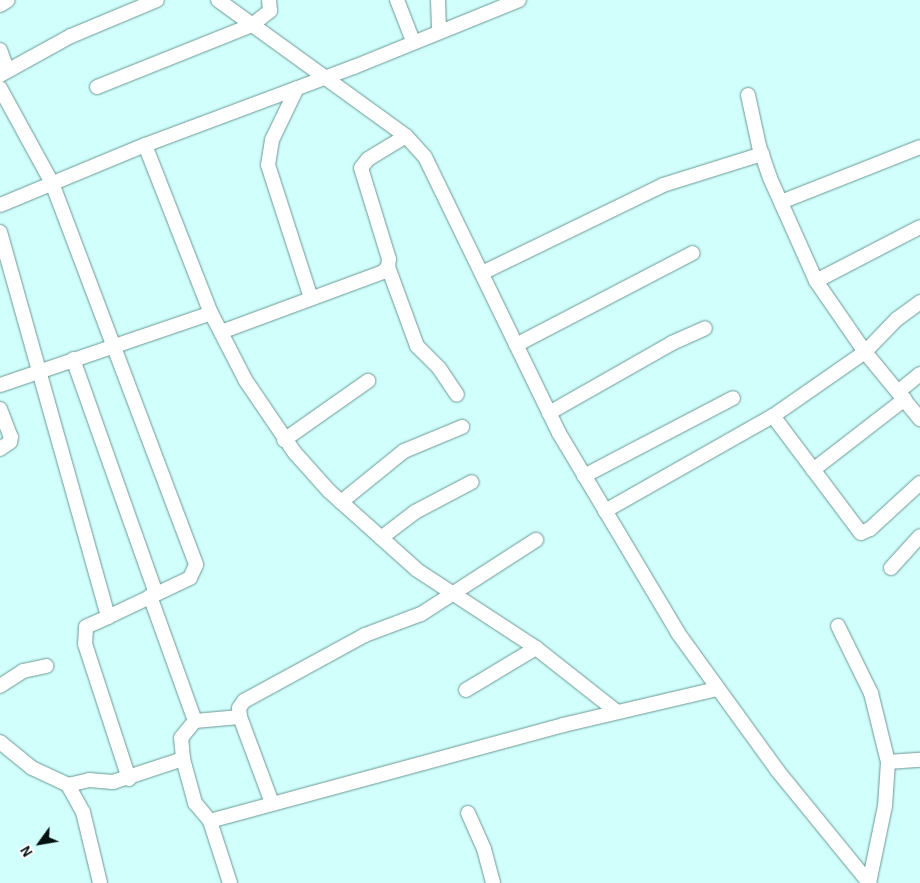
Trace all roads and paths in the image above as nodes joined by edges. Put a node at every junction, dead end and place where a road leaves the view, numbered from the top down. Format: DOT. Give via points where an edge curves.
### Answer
graph roads {
  1 [pos="8,0"];
  2 [pos="157,0"];
  3 [pos="218,0"];
  4 [pos="269,0"];
  5 [pos="397,0"];
  6 [pos="438,0"];
  7 [pos="519,0"];
  8 [pos="0,5"];
  9 [pos="252,25"];
  10 [pos="439,31"];
  11 [pos="413,41"];
  12 [pos="0,50"];
  13 [pos="4,72"];
  14 [pos="326,77"];
  15 [pos="97,87"];
  16 [pos="0,88"];
  17 [pos="297,88"];
  18 [pos="748,95"];
  19 [pos="406,136"];
  20 [pos="145,145"];
  21 [pos="920,147"];
  22 [pos="762,154"];
  23 [pos="52,183"];
  24 [pos="781,202"];
  25 [pos="0,205"];
  26 [pos="920,227"];
  27 [pos="0,232"];
  28 [pos="693,252"];
  29 [pos="388,267"];
  30 [pos="482,274"];
  31 [pos="816,281"];
  32 [pos="311,298"];
  33 [pos="920,302"];
  34 [pos="211,313"];
  35 [pos="705,328"];
  36 [pos="221,332"];
  37 [pos="113,345"];
  38 [pos="516,345"];
  39 [pos="865,352"];
  40 [pos="73,359"];
  41 [pos="39,370"];
  42 [pos="920,374"];
  43 [pos="368,381"];
  44 [pos="0,384"];
  45 [pos="457,395"];
  46 [pos="902,395"];
  47 [pos="733,398"];
  48 [pos="0,408"];
  49 [pos="549,413"];
  50 [pos="773,416"];
  51 [pos="920,419"];
  52 [pos="462,427"];
  53 [pos="284,440"];
  54 [pos="0,449"];
  55 [pos="812,470"];
  56 [pos="584,476"];
  57 [pos="472,482"];
  58 [pos="920,484"];
  59 [pos="341,502"];
  60 [pos="605,511"];
  61 [pos="920,536"];
  62 [pos="381,538"];
  63 [pos="536,540"];
  64 [pos="891,568"];
  65 [pos="452,593"];
  66 [pos="153,595"];
  67 [pos="108,617"];
  68 [pos="838,626"];
  69 [pos="536,648"];
  70 [pos="46,666"];
  71 [pos="0,686"];
  72 [pos="717,688"];
  73 [pos="466,690"];
  74 [pos="617,712"];
  75 [pos="240,717"];
  76 [pos="195,721"];
  77 [pos="0,742"];
  78 [pos="183,759"];
  79 [pos="920,760"];
  80 [pos="888,762"];
  81 [pos="129,779"];
  82 [pos="68,785"];
  83 [pos="272,803"];
  84 [pos="468,813"];
  85 [pos="210,822"];
  86 [pos="100,883"];
  87 [pos="230,883"];
  88 [pos="492,883"];
  89 [pos="869,883"];
  1 -- 8 [label="street"];
  2 -- 13 [label="street" via="106,20"];
  3 -- 9 [label="street"];
  4 -- 9 [label="street" via="270,11"];
  5 -- 11 [label="street"];
  6 -- 10 [label="street"];
  7 -- 10 [label="street"];
  9 -- 14 [label="street"];
  9 -- 15 [label="street"];
  10 -- 11 [label="street"];
  11 -- 14 [label="street"];
  12 -- 13 [label="street"];
  14 -- 17 [label="street"];
  14 -- 19 [label="street"];
  16 -- 23 [label="street"];
  17 -- 20 [label="street"];
  17 -- 32 [label="street" via="272,140 268,166"];
  18 -- 22 [label="street"];
  19 -- 29 [label="street" via="368,159 361,168 389,259"];
  19 -- 30 [label="street" via="425,157"];
  20 -- 23 [label="street"];
  20 -- 34 [label="street"];
  21 -- 24 [label="street"];
  22 -- 24 [label="street"];
  22 -- 30 [label="street" via="663,185"];
  23 -- 25 [label="street"];
  23 -- 37 [label="street"];
  24 -- 31 [label="street"];
  26 -- 31 [label="street"];
  27 -- 41 [label="street"];
  28 -- 38 [label="street"];
  29 -- 32 [label="street" via="383,272"];
  29 -- 45 [label="street" via="417,346 439,368"];
  30 -- 38 [label="street"];
  31 -- 39 [label="street"];
  32 -- 36 [label="street"];
  33 -- 39 [label="street" via="897,319"];
  34 -- 36 [label="street"];
  34 -- 37 [label="street"];
  35 -- 49 [label="street" via="672,343"];
  36 -- 53 [label="street" via="246,381"];
  37 -- 40 [label="street"];
  37 -- 66 [label="street" via="196,564 190,578"];
  38 -- 49 [label="street"];
  39 -- 46 [label="street"];
  39 -- 50 [label="street"];
  40 -- 41 [label="street"];
  40 -- 66 [label="street"];
  41 -- 44 [label="street"];
  41 -- 67 [label="street"];
  42 -- 46 [label="street"];
  43 -- 53 [label="street"];
  46 -- 51 [label="street"];
  46 -- 55 [label="street"];
  47 -- 56 [label="street"];
  48 -- 54 [label="street" via="11,437 10,442"];
  49 -- 56 [label="street"];
  50 -- 55 [label="street"];
  50 -- 60 [label="street"];
  52 -- 59 [label="street" via="404,450"];
  53 -- 59 [label="street"];
  55 -- 58 [label="street" via="861,533 870,529"];
  56 -- 60 [label="street"];
  57 -- 62 [label="street" via="415,512"];
  59 -- 62 [label="street"];
  60 -- 72 [label="street" via="678,633"];
  61 -- 64 [label="street"];
  62 -- 65 [label="street" via="417,570"];
  63 -- 65 [label="street"];
  65 -- 69 [label="street"];
  65 -- 75 [label="street" via="422,614 364,635 244,701 239,708"];
  66 -- 67 [label="street"];
  66 -- 76 [label="street"];
  67 -- 81 [label="street" via="86,627 84,644"];
  68 -- 80 [label="street" via="871,693"];
  69 -- 73 [label="street"];
  69 -- 74 [label="street"];
  70 -- 71 [label="street" via="23,671"];
  72 -- 74 [label="street"];
  72 -- 89 [label="street" via="777,770"];
  74 -- 83 [label="street"];
  75 -- 76 [label="street"];
  75 -- 83 [label="street"];
  76 -- 78 [label="street" via="181,738"];
  77 -- 82 [label="street" via="32,768"];
  78 -- 81 [label="street"];
  78 -- 85 [label="street" via="196,803"];
  79 -- 80 [label="street"];
  80 -- 89 [label="street" via="885,806"];
  81 -- 82 [label="street" via="114,782 89,780"];
  82 -- 86 [label="street" via="82,812"];
  83 -- 85 [label="street"];
  84 -- 88 [label="street" via="484,849"];
  85 -- 87 [label="street"];
}
